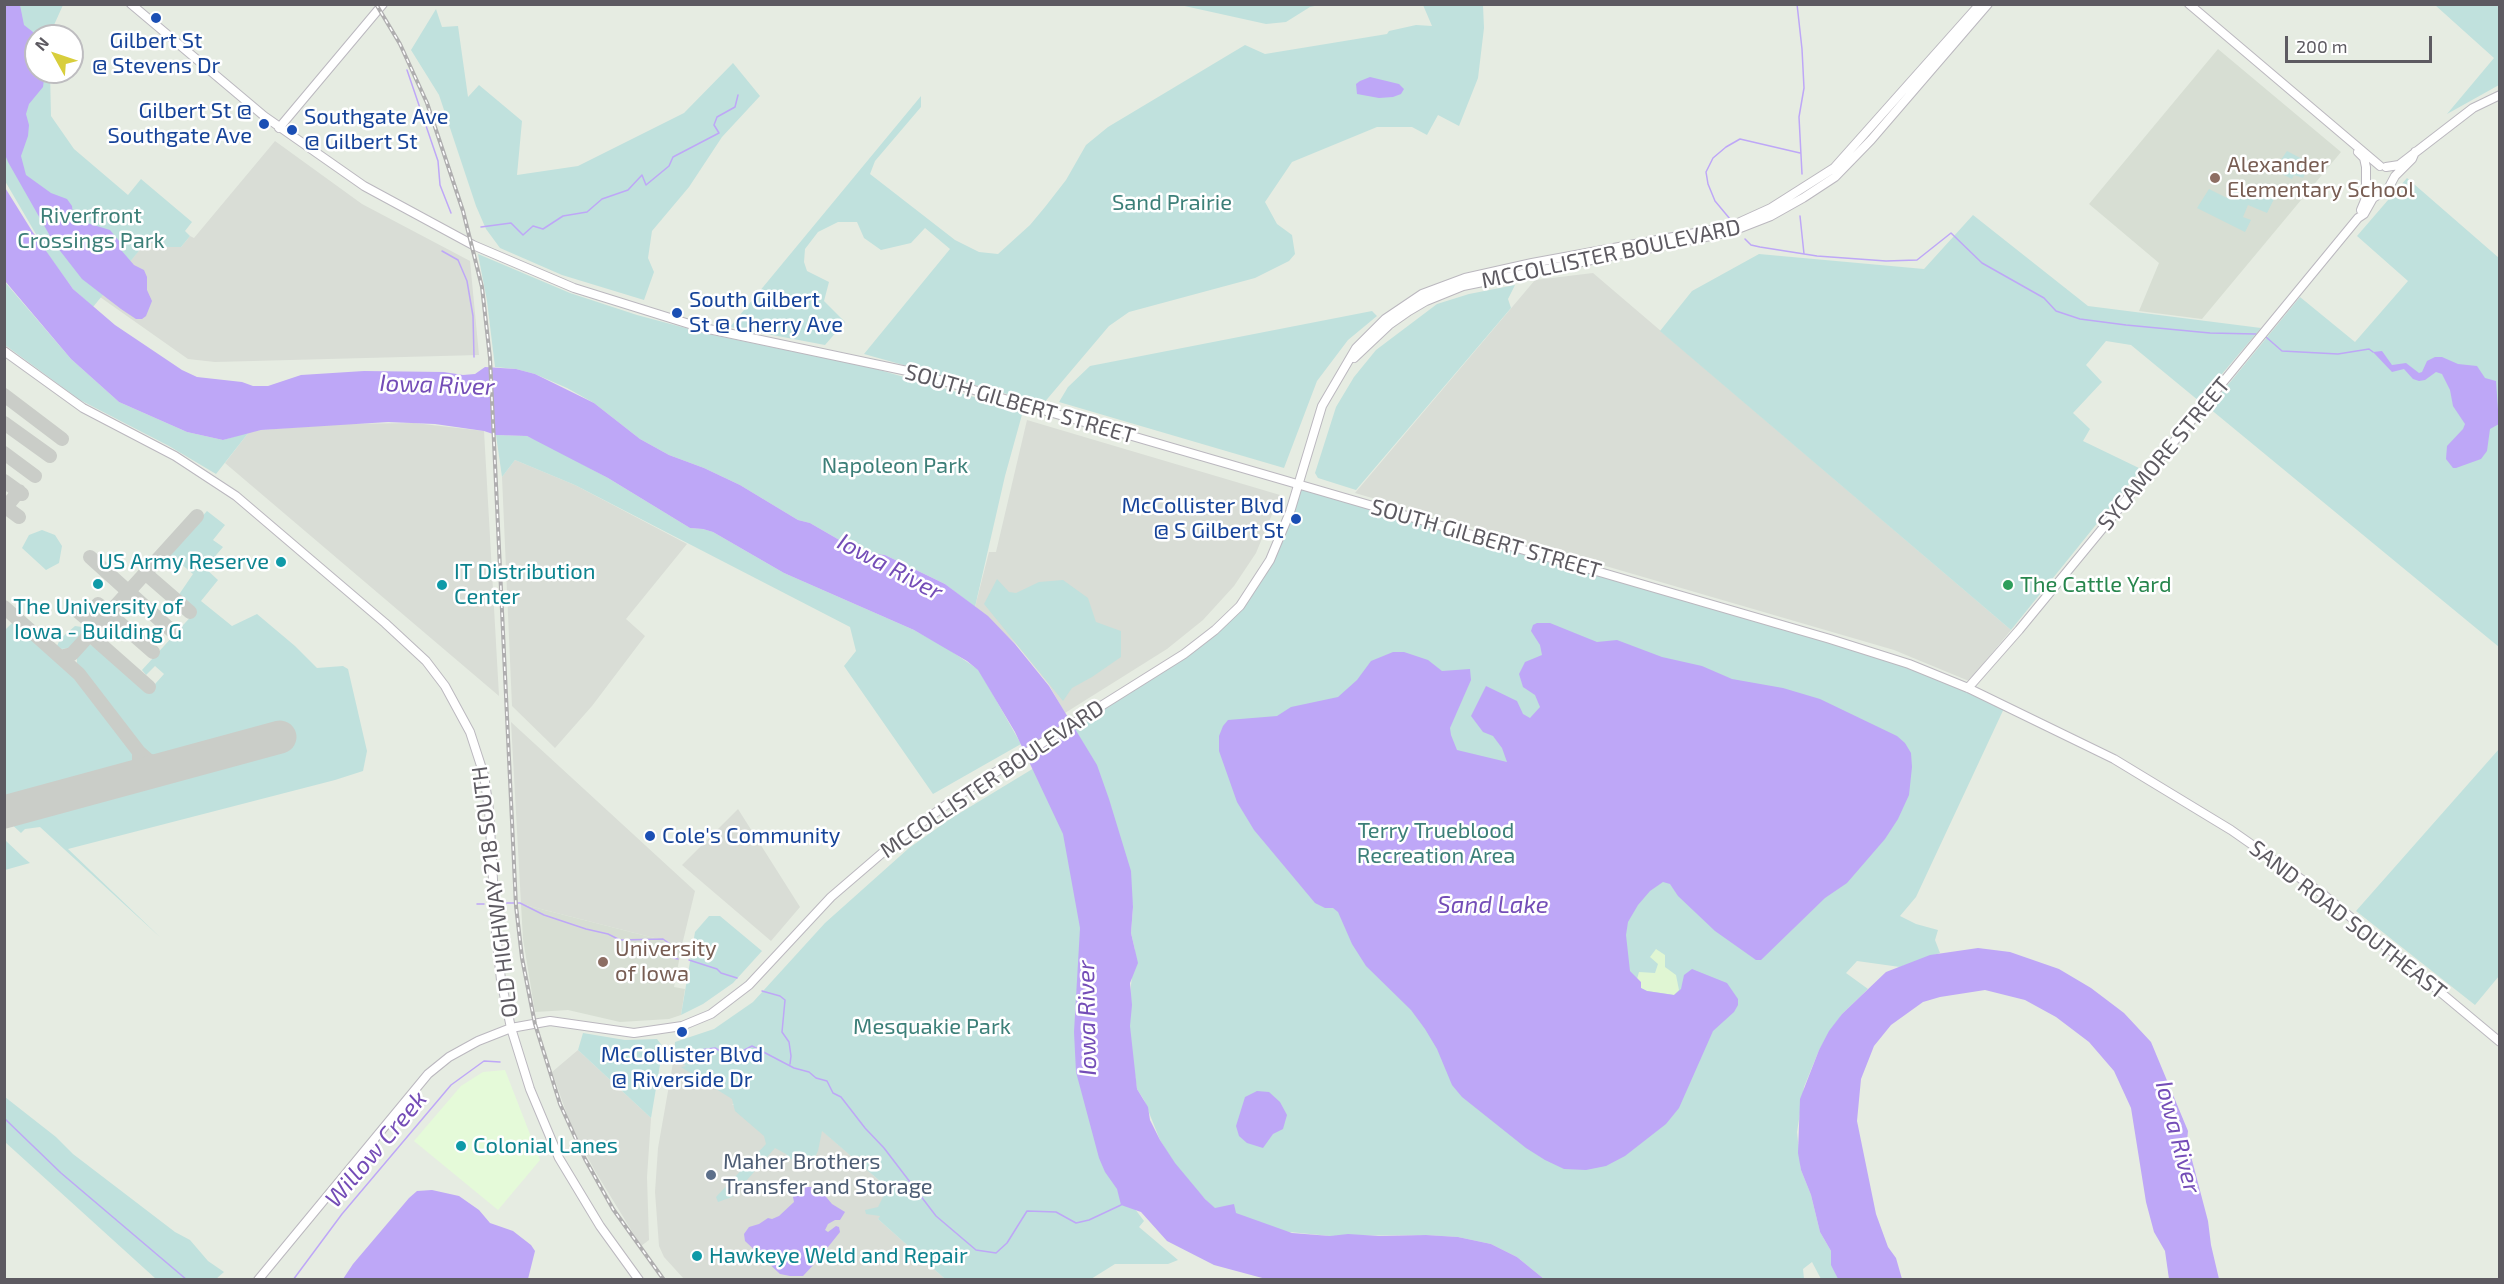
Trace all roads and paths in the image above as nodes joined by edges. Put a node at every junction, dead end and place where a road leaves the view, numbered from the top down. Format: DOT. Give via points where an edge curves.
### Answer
graph roads {
  1 [pos="131,4"];
  2 [pos="383,4"];
  3 [pos="1980,4"];
  4 [pos="1988,4"];
  5 [pos="2189,4"];
  6 [pos="2499,95"];
  7 [pos="279,128"];
  8 [pos="2353,144"];
  9 [pos="2415,152"];
  10 [pos="2383,166"];
  11 [pos="2366,180"];
  12 [pos="2392,182"];
  13 [pos="2380,192"];
  14 [pos="2358,218"];
  15 [pos="4,351"];
  16 [pos="1349,362"];
  17 [pos="1299,483"];
  18 [pos="1968,688"];
  19 [pos="511,1028"];
  20 [pos="2499,1042"];
  21 [pos="258,1280"];
  22 [pos="639,1280"];
  1 -- 7 [label="main road, SOUTH GILBERT STREET"];
  2 -- 7 [label="main road"];
  3 -- 16 [label="main road, MCCOLLISTER BOULEVARD" via="1834,168 1771,208 1738,223 1706,231 1532,263 1444,285 1385,319 1356,348"];
  4 -- 16 [label="main road, MCCOLLISTER BOULEVARD" via="1835,177 1771,216 1730,232 1463,286 1409,311"];
  5 -- 8 [label="main road"];
  6 -- 9 [label="main road" via="2474,108"];
  7 -- 17 [label="main road, SOUTH GILBERT STREET" via="356,181 419,217 509,262 574,288 699,327 912,372"];
  8 -- 10 [label="main road"];
  8 -- 11 [label="main road" via="2366,162"];
  9 -- 10 [label="main road" via="2396,166"];
  9 -- 12 [label="main road"];
  10 -- 11 [label="main road" via="2370,169"];
  10 -- 12 [label="main road" via="2391,173"];
  11 -- 13 [label="main road" via="2372,190"];
  11 -- 14 [label="main road, SYCAMORE STREET" via="2366,198"];
  12 -- 13 [label="main road"];
  13 -- 14 [label="main road, SYCAMORE STREET"];
  14 -- 18 [label="main road, SYCAMORE STREET"];
  15 -- 19 [label="main road, OLD HIGHWAY 218 SOUTH" via="83,408 175,456 249,507 415,650 441,680 460,711 481,762 487,793 498,951"];
  16 -- 17 [label="main road, MCCOLLISTER BOULEVARD" via="1322,406"];
  17 -- 18 [label="main road, SOUTH GILBERT STREET" via="1849,645"];
  17 -- 19 [label="main road, MCCOLLISTER BOULEVARD" via="1276,549 1261,577 1240,606 1200,643 927,817 863,867 726,1005 682,1026 651,1032 618,1032 561,1021"];
  18 -- 20 [label="main road, SAND ROAD SOUTHEAST" via="2114,759 2231,830 2324,895"];
  19 -- 21 [label="main road, MCCOLLISTER BOULEVARD" via="468,1046 434,1068"];
  19 -- 22 [label="main road, OLD HIGHWAY 218 SOUTH" via="554,1147 590,1211"];
}
